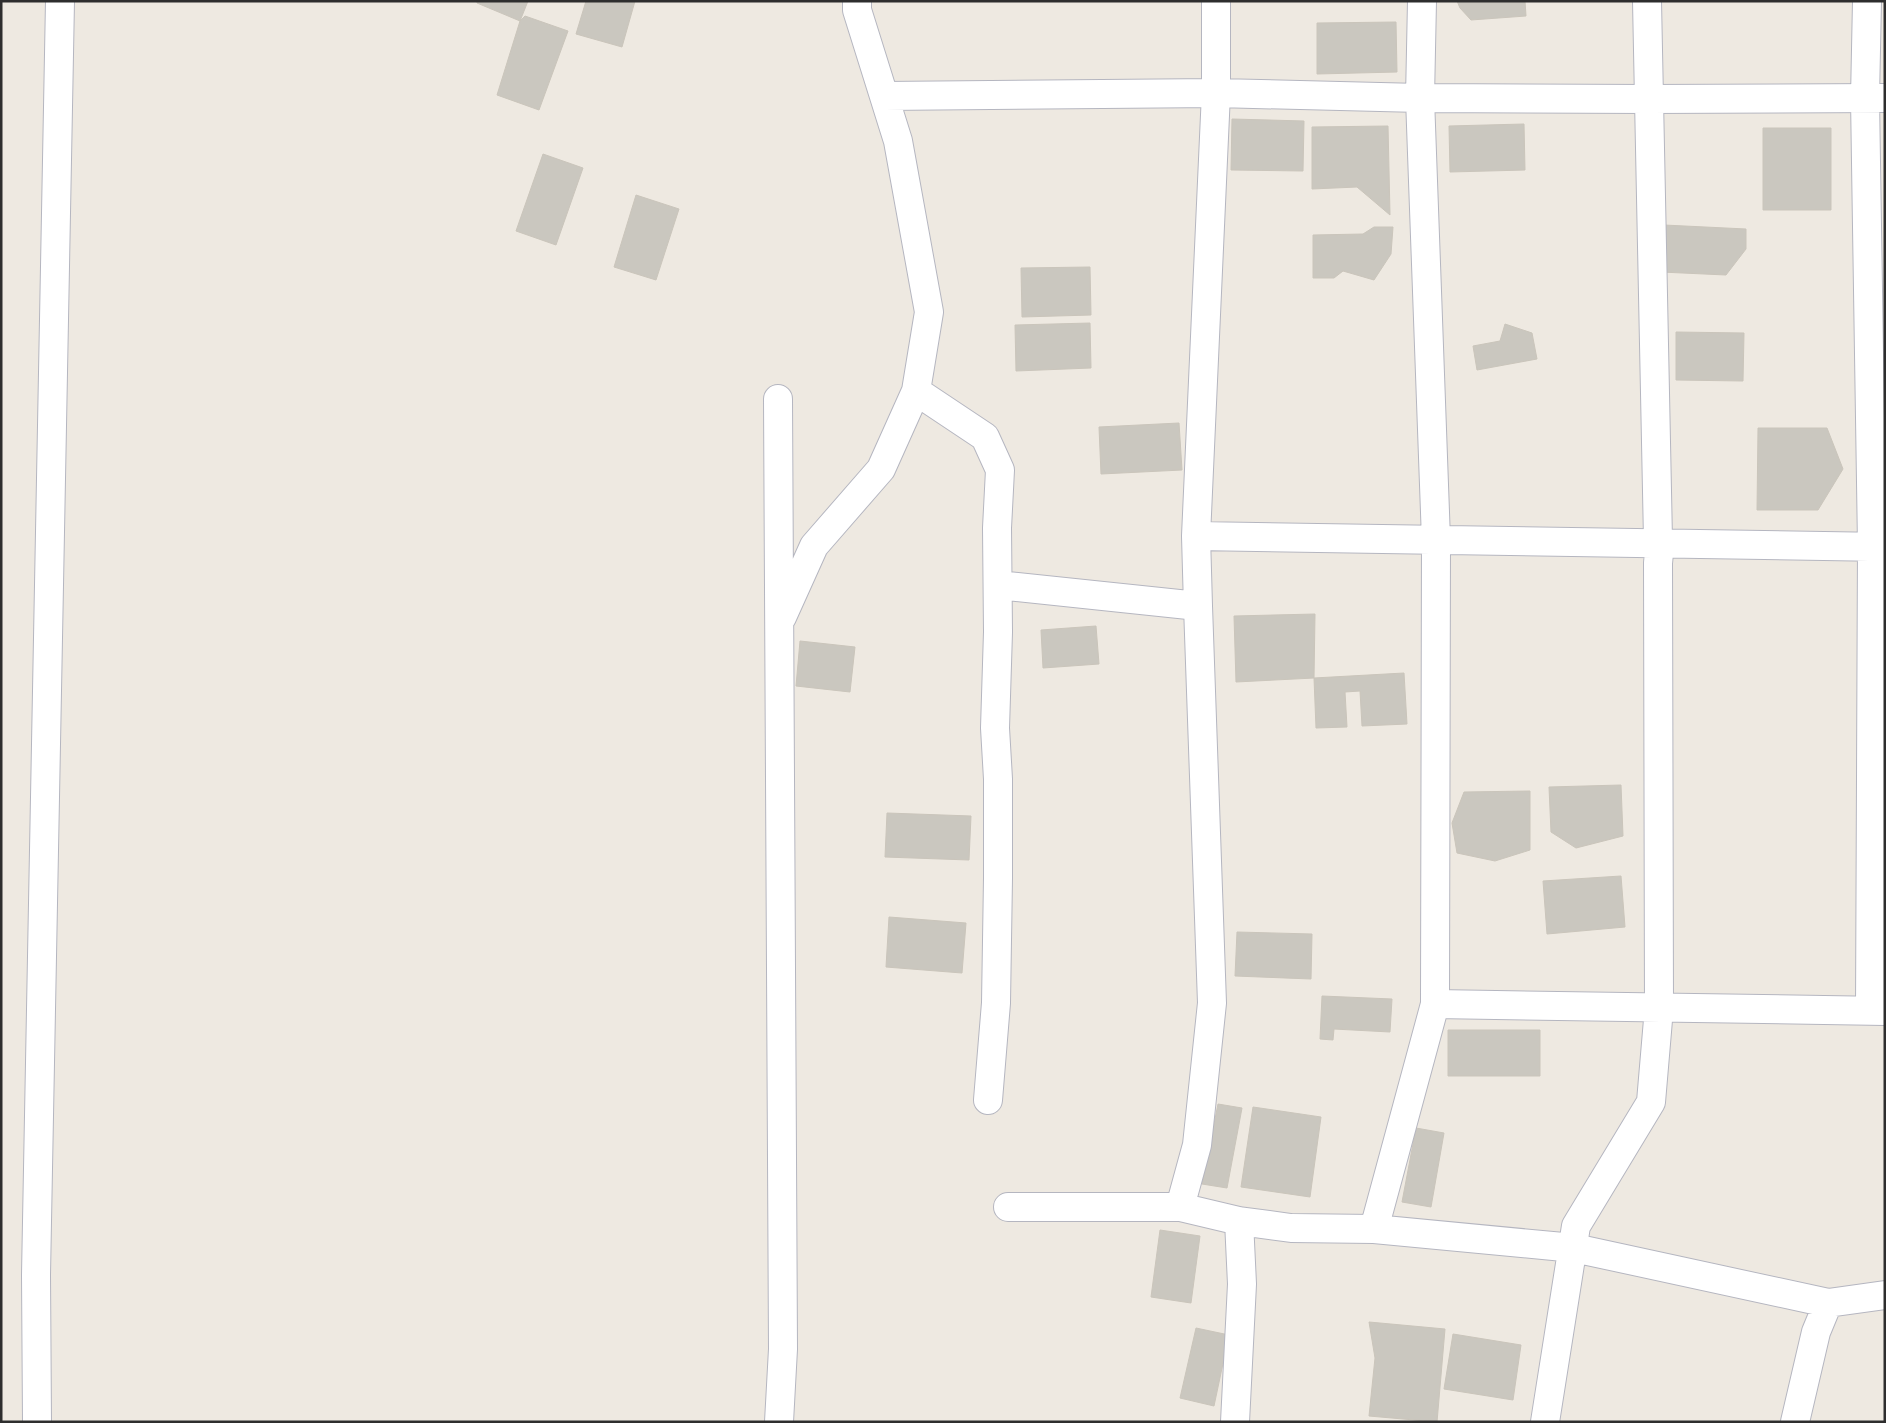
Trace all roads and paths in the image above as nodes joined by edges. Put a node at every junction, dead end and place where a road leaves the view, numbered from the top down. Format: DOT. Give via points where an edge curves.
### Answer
graph roads {
  1 [pos="60,1"];
  2 [pos="857,1"];
  3 [pos="1216,1"];
  4 [pos="1422,1"];
  5 [pos="1647,1"];
  6 [pos="1867,1"];
  7 [pos="1216,93"];
  8 [pos="884,96"];
  9 [pos="1420,98"];
  10 [pos="1875,98"];
  11 [pos="1649,99"];
  12 [pos="916,391"];
  13 [pos="778,399"];
  14 [pos="1196,536"];
  15 [pos="1436,540"];
  16 [pos="1660,543"];
  17 [pos="1878,547"];
  18 [pos="998,585"];
  19 [pos="1198,606"];
  20 [pos="779,626"];
  21 [pos="1436,1004"];
  22 [pos="1659,1008"];
  23 [pos="1878,1010"];
  24 [pos="988,1100"];
  25 [pos="1008,1207"];
  26 [pos="1180,1207"];
  27 [pos="1240,1221"];
  28 [pos="1374,1229"];
  29 [pos="1574,1248"];
  30 [pos="1885,1295"];
  31 [pos="1828,1303"];
  32 [pos="37,1422"];
  33 [pos="779,1422"];
  34 [pos="1235,1422"];
  35 [pos="1545,1422"];
  36 [pos="1796,1422"];
  1 -- 32 [label="street" via="36,1266"];
  2 -- 8 [label="street"];
  3 -- 7 [label="street"];
  4 -- 9 [label="street"];
  5 -- 11 [label="street"];
  6 -- 10 [label="street"];
  7 -- 8 [label="street"];
  7 -- 9 [label="street"];
  7 -- 14 [label="street"];
  8 -- 12 [label="street" via="898,141 929,312"];
  9 -- 11 [label="street"];
  9 -- 15 [label="street"];
  10 -- 11 [label="street"];
  10 -- 17 [label="street"];
  11 -- 16 [label="street"];
  12 -- 18 [label="street" via="985,437 1000,470"];
  12 -- 20 [label="street" via="881,469 814,546"];
  13 -- 20 [label="street"];
  14 -- 15 [label="street"];
  14 -- 19 [label="street"];
  15 -- 16 [label="street"];
  15 -- 21 [label="street"];
  16 -- 17 [label="street"];
  16 -- 22 [label="street"];
  17 -- 23 [label="street"];
  18 -- 19 [label="street"];
  18 -- 24 [label="street" via="996,1003"];
  19 -- 26 [label="street" via="1212,1003 1197,1145"];
  20 -- 33 [label="street" via="782,1329"];
  21 -- 22 [label="street"];
  21 -- 28 [label="street"];
  22 -- 23 [label="street"];
  22 -- 29 [label="street" via="1651,1102 1576,1226"];
  25 -- 26 [label="street"];
  26 -- 27 [label="street"];
  27 -- 28 [label="street" via="1291,1228"];
  27 -- 34 [label="street" via="1242,1284"];
  28 -- 29 [label="street"];
  29 -- 31 [label="street"];
  29 -- 35 [label="street"];
  30 -- 31 [label="street"];
  31 -- 36 [label="street" via="1816,1332"];
}
